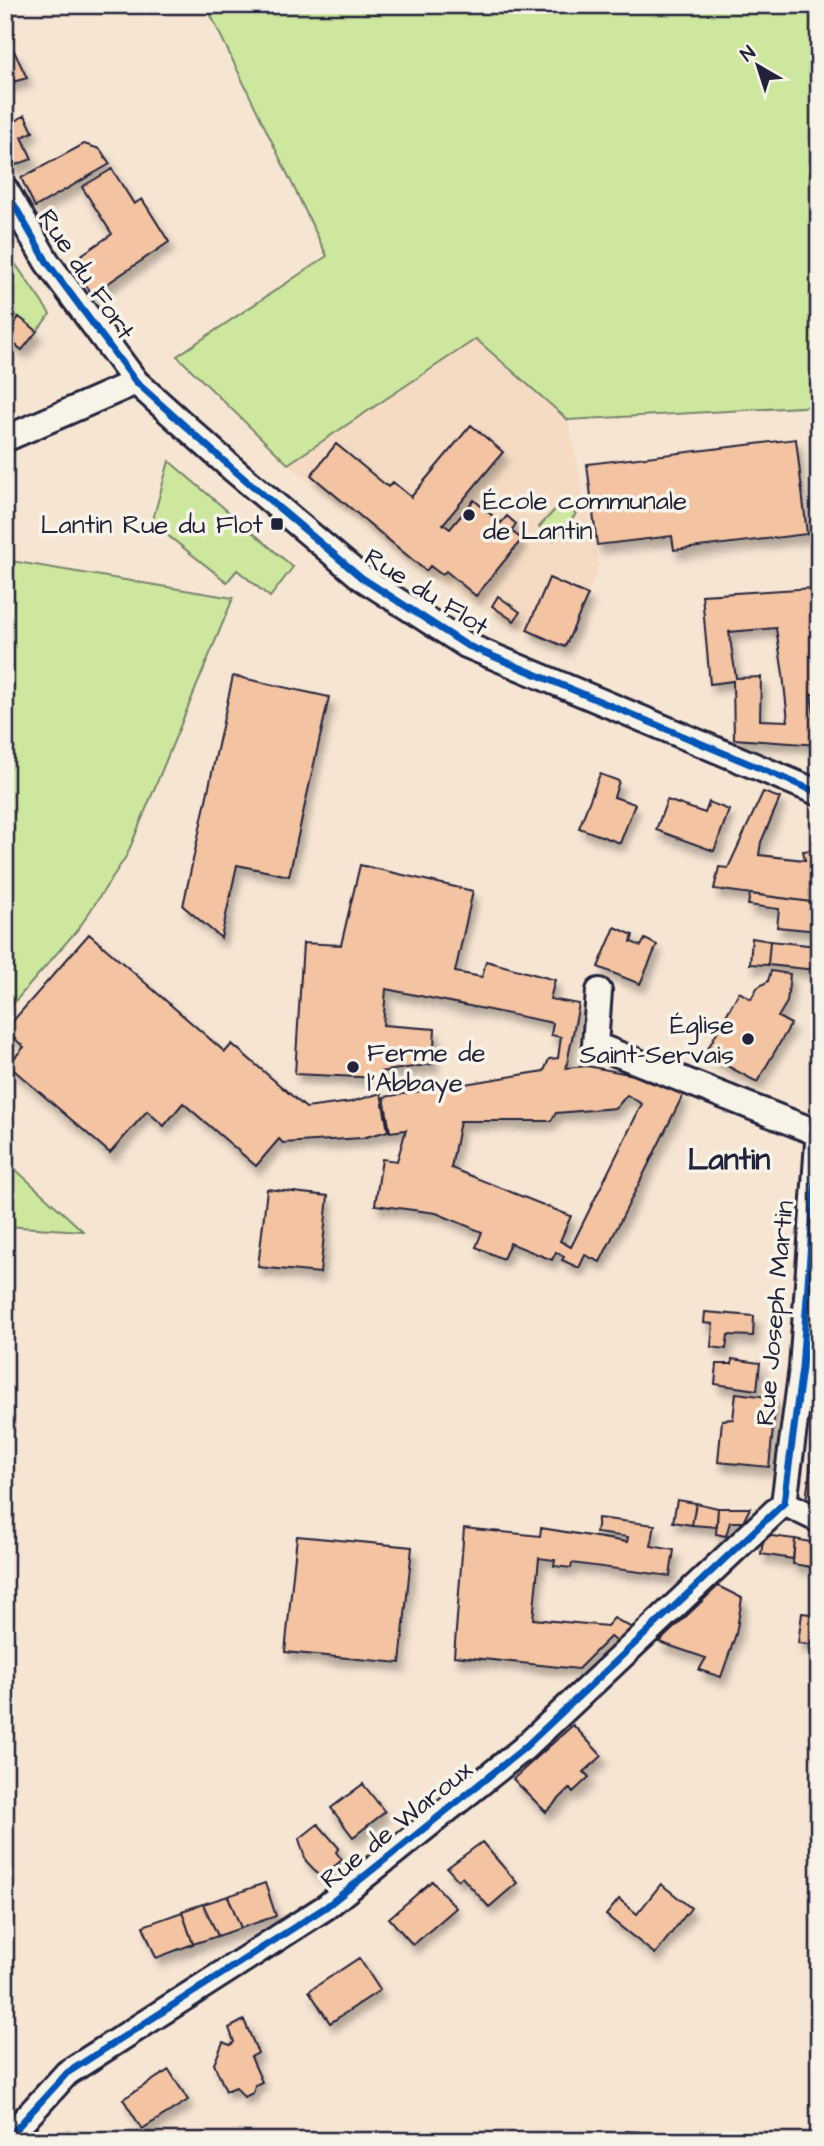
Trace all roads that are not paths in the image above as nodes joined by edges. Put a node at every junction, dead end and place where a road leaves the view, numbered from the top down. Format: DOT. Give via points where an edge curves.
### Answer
graph roads {
  1 [pos="5,189"];
  2 [pos="136,382"];
  3 [pos="5,439"];
  4 [pos="819,793"];
  5 [pos="599,991"];
  6 [pos="819,1128"];
  7 [pos="818,1133"];
  8 [pos="816,1218"];
  9 [pos="785,1503"];
  10 [pos="819,1520"];
  11 [pos="5,2141"];
  1 -- 2 [label="street, Rue du Fort" via="47,262"];
  2 -- 3 [label="street"];
  2 -- 4 [label="street, Rue du Flot" via="362,578 407,610 466,645"];
  5 -- 7 [label="street" via="595,1045"];
  6 -- 7 [label="street, Rue Joseph Martin"];
  7 -- 8 [label="street, Rue Joseph Martin"];
  8 -- 9 [label="street, Rue Joseph Martin"];
  9 -- 10 [label="street"];
  9 -- 11 [label="street, Rue de Waroux" via="523,1749 326,1907 67,2074"];
}
